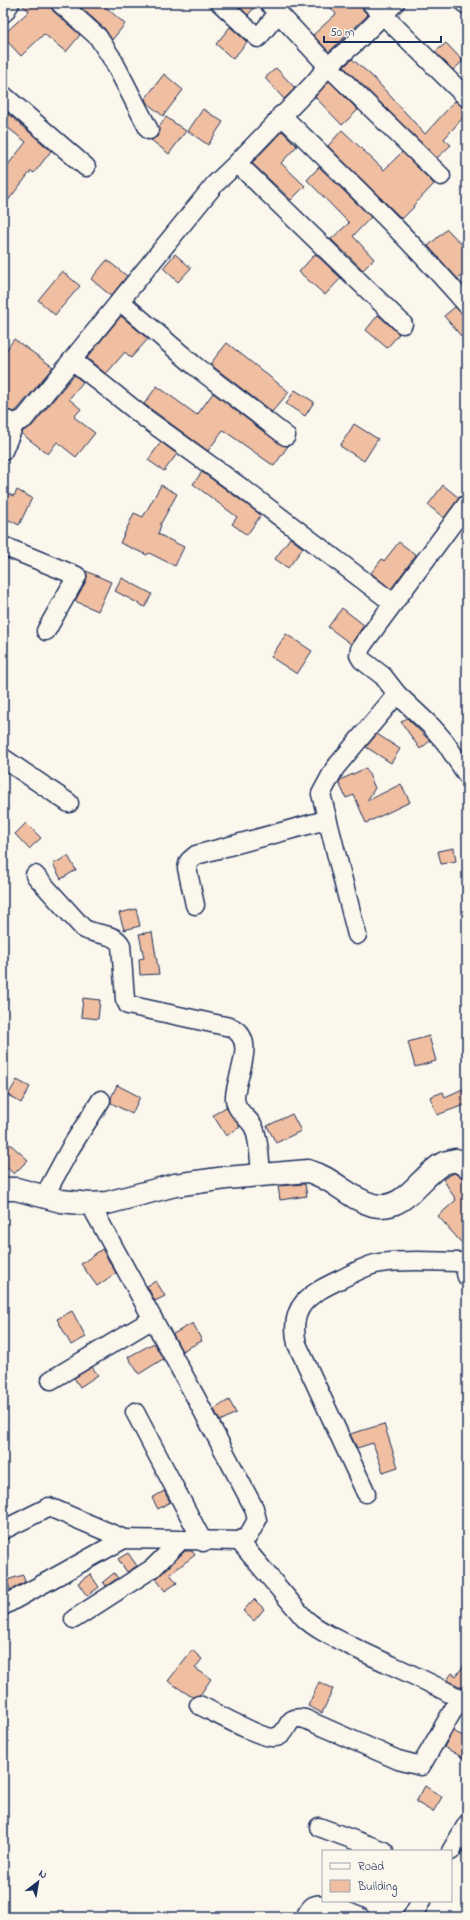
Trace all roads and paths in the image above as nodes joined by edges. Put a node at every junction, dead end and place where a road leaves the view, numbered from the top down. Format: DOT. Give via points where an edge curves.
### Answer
graph roads {
  1 [pos="8,3"];
  2 [pos="60,3"];
  3 [pos="220,3"];
  4 [pos="464,3"];
  5 [pos="467,5"];
  6 [pos="383,7"];
  7 [pos="273,8"];
  8 [pos="3,11"];
  9 [pos="328,66"];
  10 [pos="3,95"];
  11 [pos="467,98"];
  12 [pos="281,115"];
  13 [pos="149,130"];
  14 [pos="237,163"];
  15 [pos="86,168"];
  16 [pos="441,176"];
  17 [pos="120,301"];
  18 [pos="467,305"];
  19 [pos="403,324"];
  20 [pos="72,360"];
  21 [pos="9,421"];
  22 [pos="286,436"];
  23 [pos="3,451"];
  24 [pos="467,504"];
  25 [pos="3,546"];
  26 [pos="393,603"];
  27 [pos="46,631"];
  28 [pos="397,694"];
  29 [pos="3,758"];
  30 [pos="467,775"];
  31 [pos="69,803"];
  32 [pos="326,820"];
  33 [pos="35,875"];
  34 [pos="195,905"];
  35 [pos="356,935"];
  36 [pos="101,1100"];
  37 [pos="467,1166"];
  38 [pos="262,1175"];
  39 [pos="3,1189"];
  40 [pos="45,1195"];
  41 [pos="90,1204"];
  42 [pos="467,1266"];
  43 [pos="153,1319"];
  44 [pos="51,1380"];
  45 [pos="135,1412"];
  46 [pos="366,1493"];
  47 [pos="3,1530"];
  48 [pos="124,1539"];
  49 [pos="180,1541"];
  50 [pos="239,1541"];
  51 [pos="203,1542"];
  52 [pos="3,1606"];
  53 [pos="74,1619"];
  54 [pos="463,1700"];
  55 [pos="199,1705"];
  56 [pos="467,1824"];
  57 [pos="319,1827"];
  58 [pos="381,1850"];
  59 [pos="452,1850"];
  60 [pos="420,1902"];
  61 [pos="305,1917"];
  62 [pos="360,1917"];
  63 [pos="412,1917"];
  1 -- 8 [label="street"];
  2 -- 13 [label="street" via="98,37 113,60"];
  3 -- 7 [label="street" via="258,38"];
  4 -- 5 [label="street"];
  6 -- 9 [label="street" via="354,44"];
  6 -- 11 [label="street"];
  7 -- 9 [label="street"];
  9 -- 12 [label="street"];
  9 -- 16 [label="street"];
  10 -- 15 [label="street"];
  12 -- 14 [label="street"];
  12 -- 18 [label="street" via="374,205"];
  14 -- 17 [label="street" via="200,201"];
  14 -- 19 [label="street"];
  17 -- 20 [label="street"];
  17 -- 22 [label="street" via="196,366"];
  20 -- 21 [label="street" via="24,419"];
  20 -- 26 [label="street" via="145,418"];
  21 -- 23 [label="street"];
  24 -- 26 [label="street"];
  25 -- 27 [label="street" via="77,576"];
  26 -- 28 [label="street" via="364,642 359,655"];
  28 -- 30 [label="street" via="445,742"];
  28 -- 32 [label="street" via="335,768 326,783 321,794"];
  29 -- 31 [label="street"];
  32 -- 34 [label="street" via="196,855 189,861 187,868"];
  32 -- 35 [label="street"];
  33 -- 38 [label="street" via="83,928 118,940 121,945 125,999 128,1006 238,1030 242,1036 244,1050 235,1096 236,1106 254,1128"];
  36 -- 40 [label="street"];
  37 -- 38 [label="street" via="456,1160 444,1163 407,1196 392,1204 375,1206 364,1202 322,1174 308,1171"];
  38 -- 41 [label="street" via="175,1185 107,1203"];
  39 -- 40 [label="street"];
  40 -- 41 [label="street" via="62,1201"];
  41 -- 43 [label="street"];
  42 -- 46 [label="street" via="393,1262 368,1266 314,1293 298,1310 294,1334 297,1344"];
  43 -- 44 [label="street"];
  43 -- 50 [label="street" via="254,1508 257,1520 248,1536"];
  45 -- 51 [label="street"];
  47 -- 48 [label="street" via="49,1507"];
  48 -- 49 [label="street"];
  48 -- 52 [label="street"];
  49 -- 51 [label="street"];
  49 -- 53 [label="street" via="153,1568"];
  50 -- 51 [label="street"];
  50 -- 54 [label="street" via="313,1626"];
  54 -- 55 [label="street" via="421,1766 398,1760 305,1719 297,1717 282,1734 269,1737"];
  56 -- 59 [label="street"];
  57 -- 58 [label="street"];
  60 -- 63 [label="street"];
  61 -- 62 [label="street" via="310,1907 325,1904"];
}
